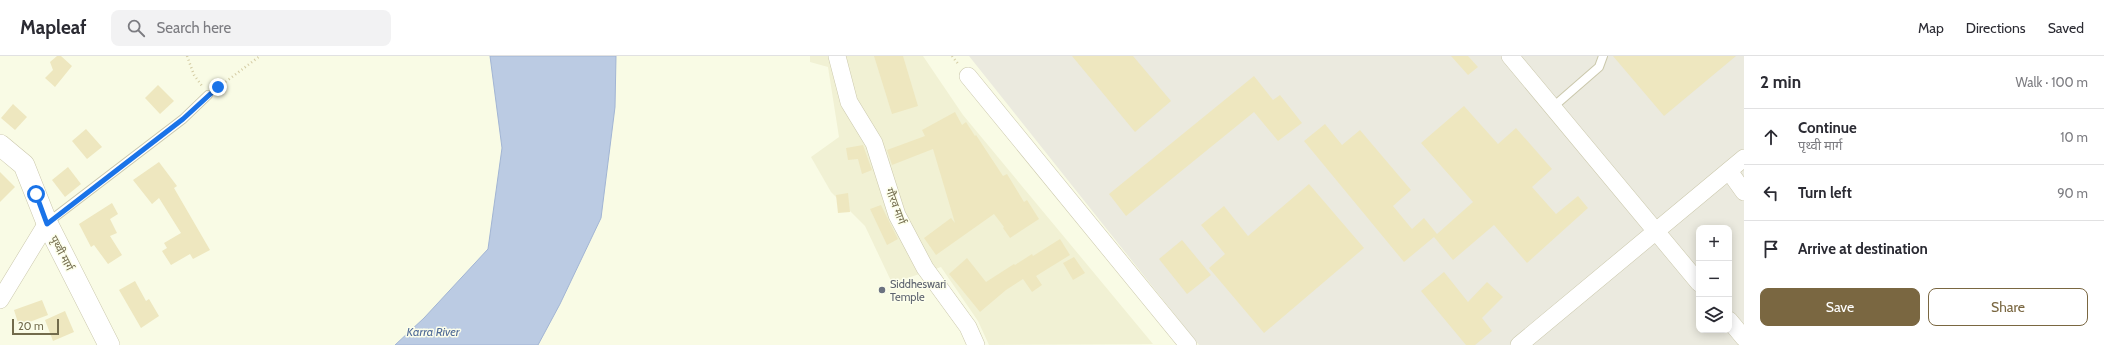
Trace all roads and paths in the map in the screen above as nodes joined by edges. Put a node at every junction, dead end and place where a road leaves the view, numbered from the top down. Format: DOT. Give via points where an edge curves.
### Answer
graph roads {
  1 [pos="187,56"];
  2 [pos="260,56"];
  3 [pos="837,56"];
  4 [pos="1510,56"];
  5 [pos="1603,56"];
  6 [pos="968,76"];
  7 [pos="208,95"];
  8 [pos="1553,107"];
  9 [pos="0,145"];
  10 [pos="1744,158"];
  11 [pos="1728,171"];
  12 [pos="1744,192"];
  13 [pos="47,224"];
  14 [pos="1657,231"];
  15 [pos="1696,279"];
  16 [pos="0,300"];
  17 [pos="1732,324"];
  18 [pos="1744,338"];
  19 [pos="109,345"];
  20 [pos="976,345"];
  21 [pos="1188,345"];
  22 [pos="1519,345"];
  1 -- 7 [label="path" via="194,75"];
  2 -- 7 [label="path"];
  3 -- 20 [label="street, गौरव मार्ग" via="849,102 874,143 897,215 926,268 968,326"];
  4 -- 8 [label="street"];
  5 -- 8 [label="lane" via="1599,67"];
  6 -- 21 [label="street"];
  7 -- 13 [label="lane" via="183,119"];
  8 -- 14 [label="street"];
  9 -- 13 [label="street, पृथ्वी मार्ग" via="24,165"];
  10 -- 11 [label="street"];
  11 -- 12 [label="street"];
  11 -- 14 [label="street"];
  13 -- 16 [label="street"];
  13 -- 19 [label="street, पृथ्वी मार्ग"];
  14 -- 15 [label="street"];
  14 -- 22 [label="street"];
  17 -- 18 [label="street"];
}
